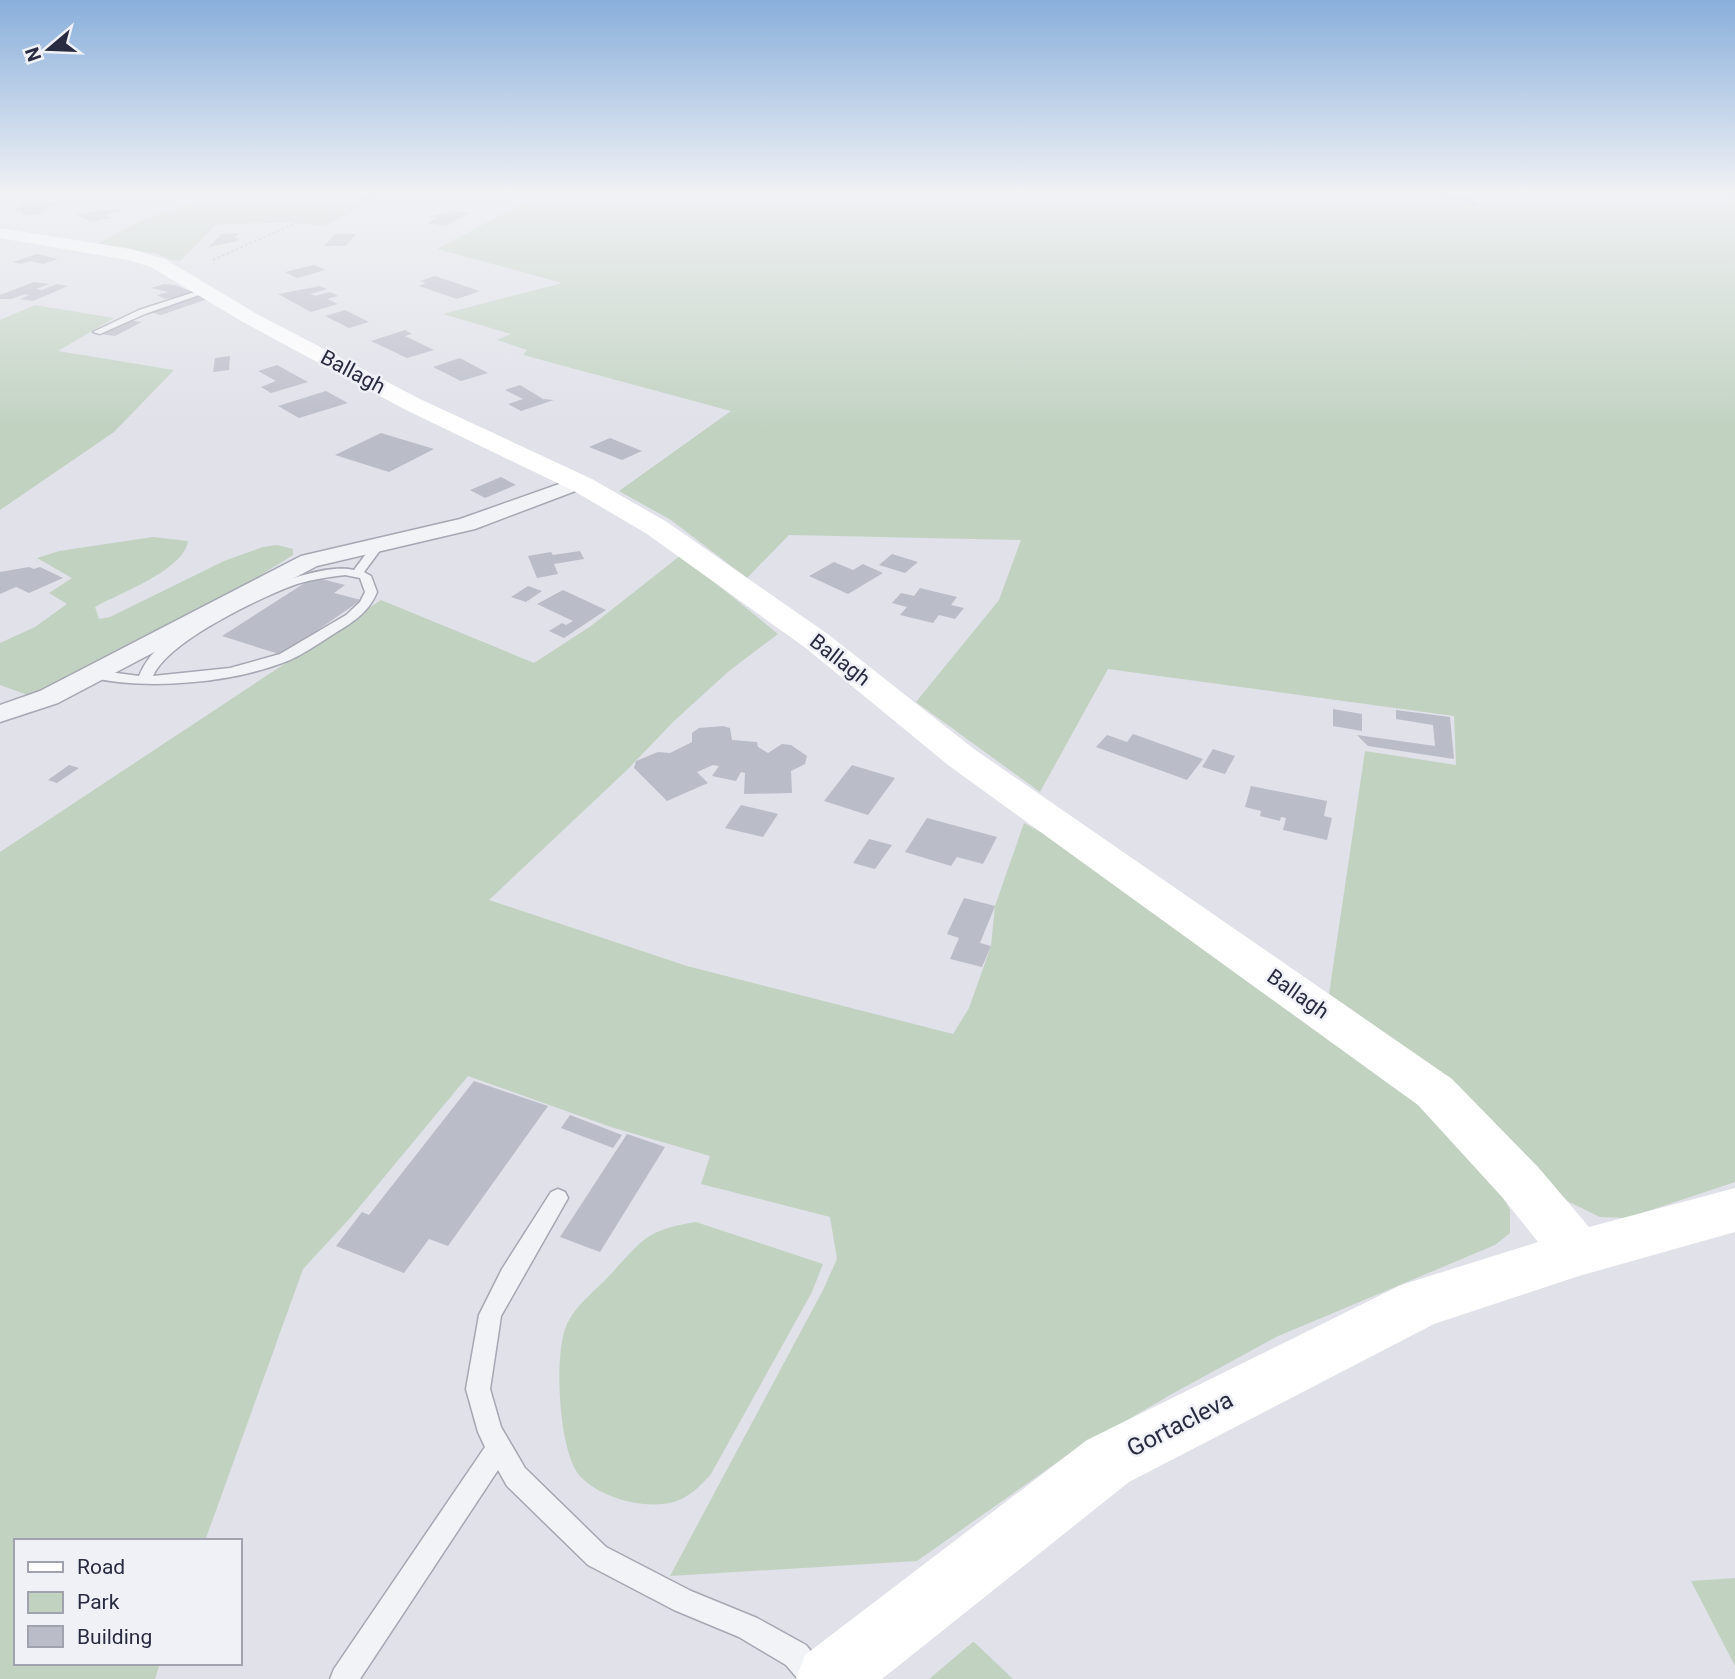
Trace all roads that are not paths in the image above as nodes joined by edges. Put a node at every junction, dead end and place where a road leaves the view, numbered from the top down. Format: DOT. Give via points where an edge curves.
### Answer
graph roads {
  1 [pos="197,273"];
  2 [pos="210,275"];
  3 [pos="97,332"];
  4 [pos="579,483"];
  5 [pos="378,545"];
  6 [pos="358,572"];
  7 [pos="94,674"];
  8 [pos="144,680"];
  9 [pos="0,714"];
  10 [pos="558,1198"];
  11 [pos="1735,1210"];
  12 [pos="1578,1253"];
  13 [pos="499,1448"];
  14 [pos="344,1679"];
  15 [pos="816,1679"];
  16 [pos="829,1679"];
  1 -- 2 [label="street, Ballagh"];
  2 -- 3 [label="lane"];
  2 -- 4 [label="street, Ballagh" via="250,318 412,404"];
  4 -- 5 [label="street" via="467,524"];
  4 -- 12 [label="street, Ballagh" via="657,528 798,627 961,757 1434,1092 1520,1182"];
  5 -- 6 [label="lane"];
  5 -- 7 [label="street" via="309,561"];
  6 -- 8 [label="lane" via="322,573 282,585 165,649"];
  6 -- 8 [label="lane" via="369,584 369,599 296,653 240,669"];
  7 -- 8 [label="lane"];
  7 -- 9 [label="street" via="49,697"];
  10 -- 13 [label="lane" via="490,1315 478,1389"];
  11 -- 12 [label="street, Gortacleva"];
  12 -- 16 [label="street, Gortacleva" via="1420,1303 1108,1461"];
  13 -- 14 [label="lane"];
  13 -- 15 [label="lane" via="516,1477 597,1556 683,1601 748,1627 796,1656"];
}
